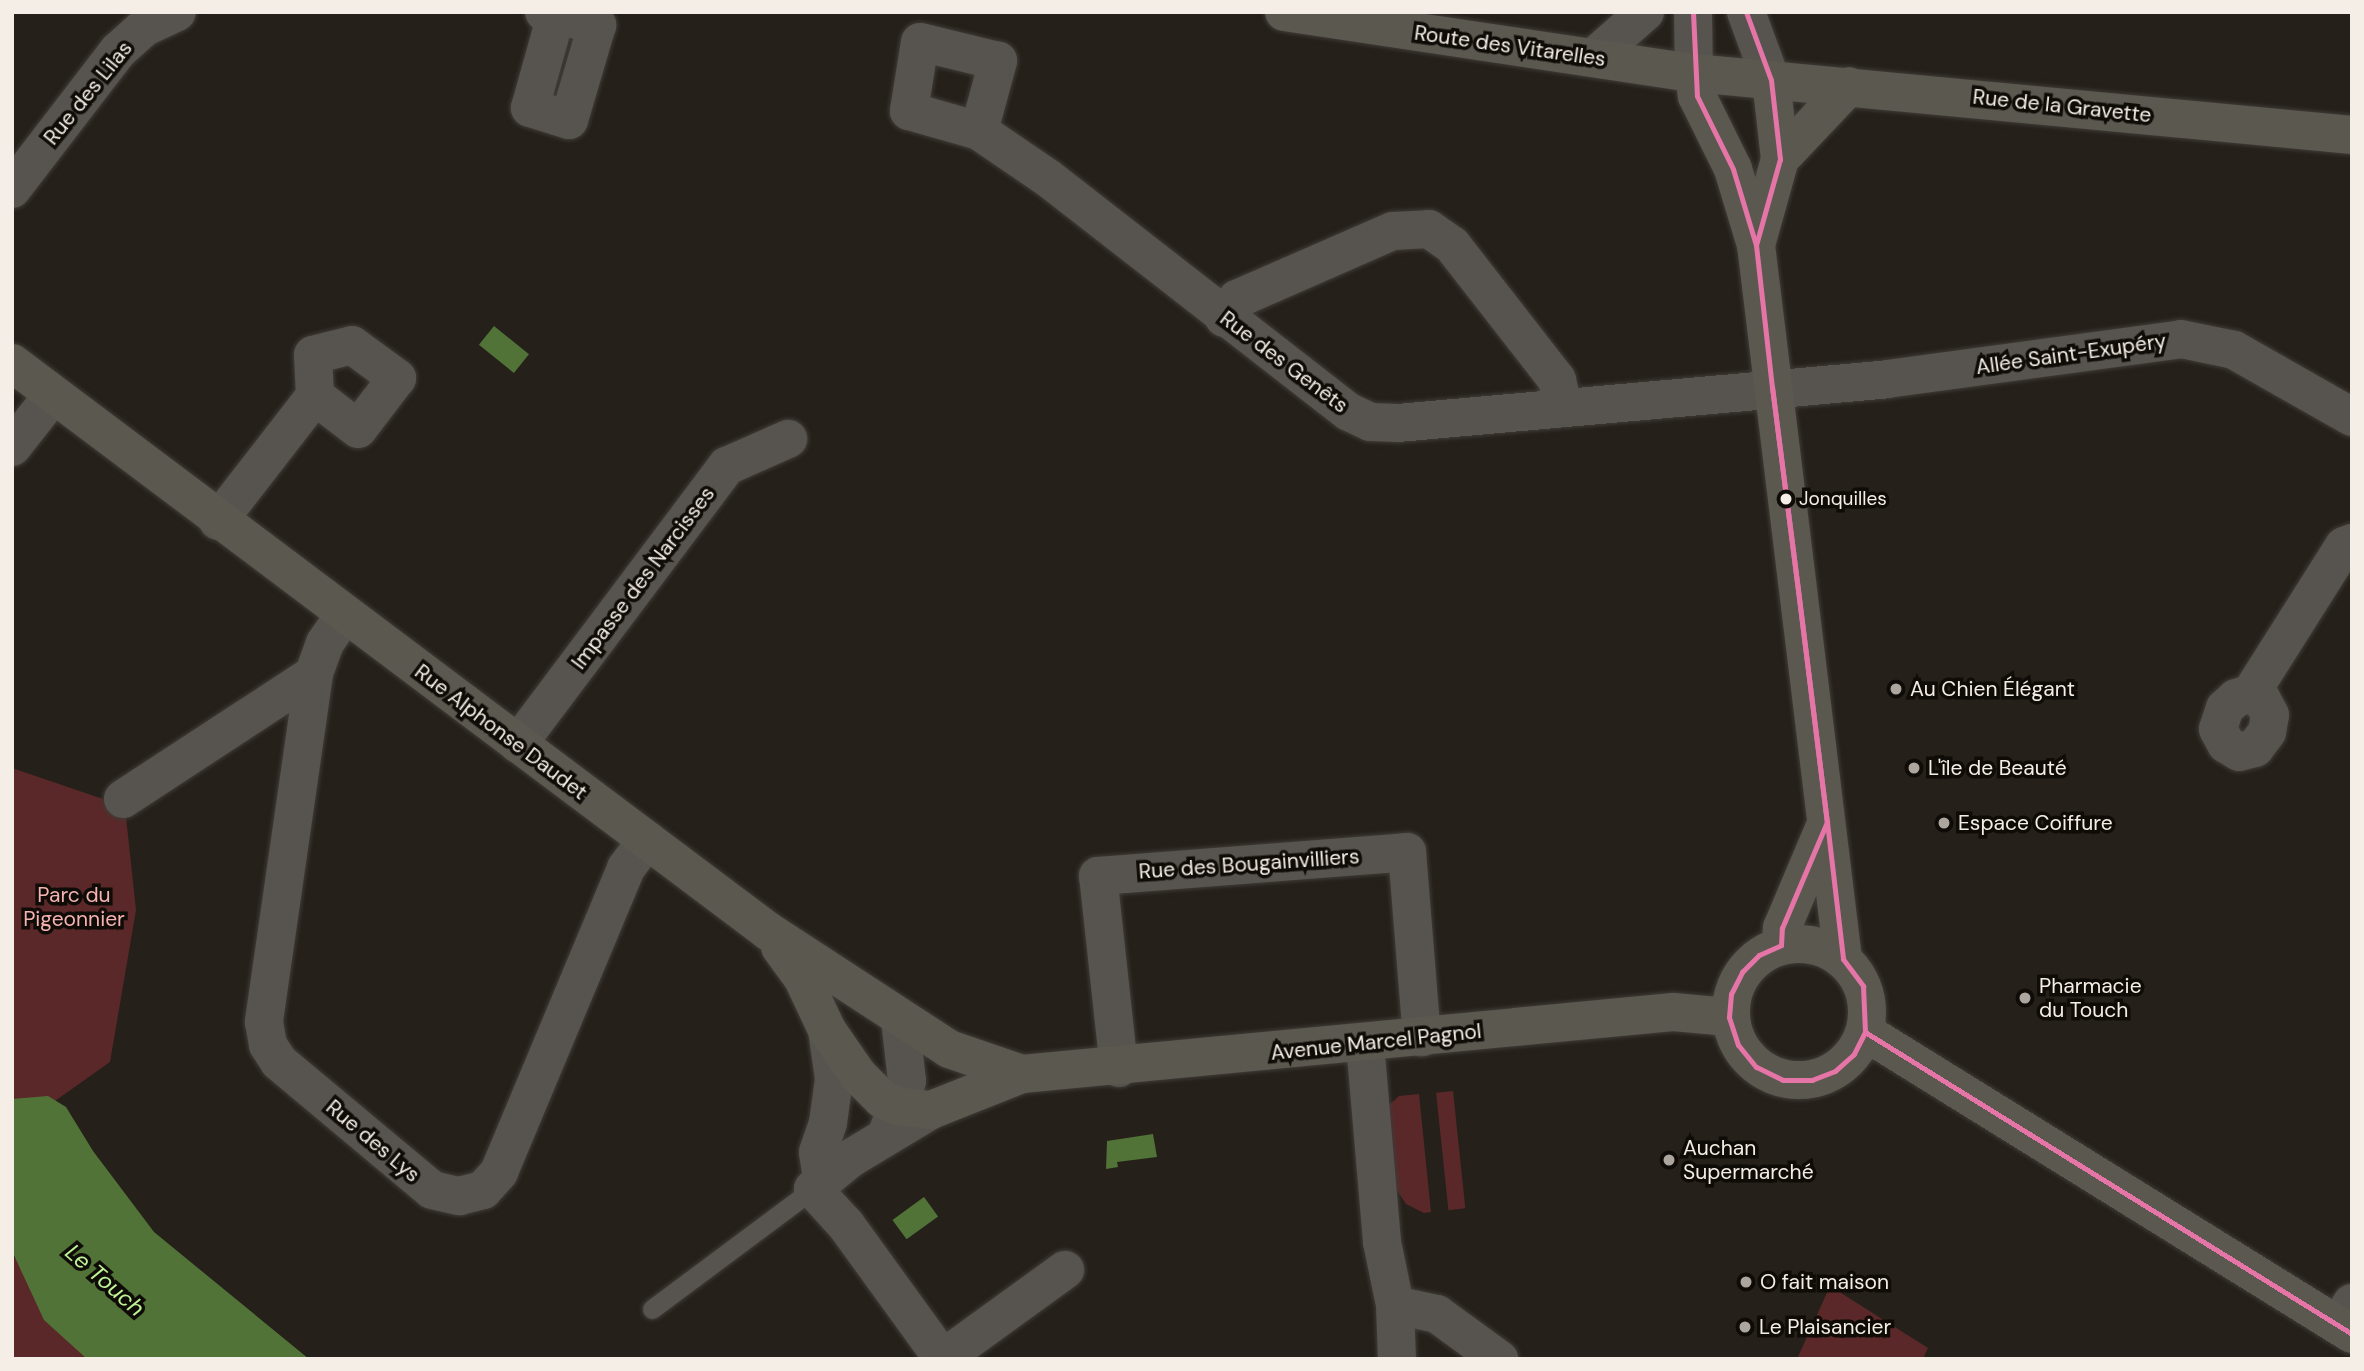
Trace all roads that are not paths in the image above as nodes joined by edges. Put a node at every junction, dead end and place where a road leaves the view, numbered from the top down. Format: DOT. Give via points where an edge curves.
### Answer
graph roads {
  1 [pos="177,12"];
  2 [pos="1284,12"];
  3 [pos="1645,12"];
  4 [pos="1693,12"];
  5 [pos="1746,12"];
  6 [pos="1594,57"];
  7 [pos="1694,73"];
  8 [pos="1771,80"];
  9 [pos="1849,86"];
  10 [pos="979,131"];
  11 [pos="2352,135"];
  12 [pos="1780,159"];
  13 [pos="1733,169"];
  14 [pos="12,189"];
  15 [pos="1756,245"];
  16 [pos="1224,318"];
  17 [pos="12,363"];
  18 [pos="1772,387"];
  19 [pos="53,395"];
  20 [pos="315,396"];
  21 [pos="1563,407"];
  22 [pos="2352,417"];
  23 [pos="788,439"];
  24 [pos="12,447"];
  25 [pos="218,521"];
  26 [pos="2352,542"];
  27 [pos="344,615"];
  28 [pos="314,674"];
  29 [pos="2251,693"];
  30 [pos="519,744"];
  31 [pos="123,799"];
  32 [pos="1827,822"];
  33 [pos="647,840"];
  34 [pos="768,931"];
  35 [pos="1781,946"];
  36 [pos="1843,959"];
  37 [pos="1729,1017"];
  38 [pos="900,1020"];
  39 [pos="827,1030"];
  40 [pos="1865,1032"];
  41 [pos="1422,1037"];
  42 [pos="1365,1043"];
  43 [pos="1119,1068"];
  44 [pos="1022,1074"];
  45 [pos="905,1117"];
  46 [pos="817,1183"];
  47 [pos="1065,1270"];
  48 [pos="1395,1305"];
  49 [pos="652,1309"];
  50 [pos="2347,1321"];
  51 [pos="943,1359"];
  52 [pos="1397,1359"];
  53 [pos="1499,1359"];
  1 -- 14 [label="street, Rue des Lilas" via="145,27 118,51"];
  2 -- 6 [label="street, Route des Vitarelles"];
  3 -- 6 [label="street"];
  4 -- 7 [label="street"];
  5 -- 8 [label="street"];
  6 -- 7 [label="street, Route des Vitarelles"];
  7 -- 8 [label="street, Route des Vitarelles"];
  7 -- 13 [label="street" via="1697,96"];
  8 -- 9 [label="street, Rue de la Gravette"];
  8 -- 12 [label="street"];
  8 -- 13 [label="street"];
  9 -- 11 [label="street, Rue de la Gravette"];
  9 -- 12 [label="street"];
  10 -- 16 [label="street, Rue des Genêts" via="1048,178"];
  12 -- 15 [label="street"];
  13 -- 15 [label="street"];
  15 -- 18 [label="street"];
  16 -- 21 [label="street, Rue des Genêts" via="1349,412 1370,422"];
  16 -- 21 [label="street" via="1237,299 1393,231 1429,229 1452,245 1557,380"];
  17 -- 19 [label="street, Rue Alphonse Daudet"];
  18 -- 21 [label="street, Rue des Genêts"];
  18 -- 22 [label="street, Allée Saint-Exupéry" via="1887,379 2181,339 2234,350"];
  18 -- 32 [label="street"];
  19 -- 24 [label="street"];
  19 -- 25 [label="street, Rue Alphonse Daudet"];
  20 -- 25 [label="street"];
  23 -- 30 [label="street, Impasse des Narcisses" via="727,466"];
  25 -- 27 [label="street, Rue Alphonse Daudet"];
  26 -- 29 [label="street" via="2344,546"];
  27 -- 28 [label="street, Rue des Lys" via="325,643"];
  27 -- 30 [label="street, Rue Alphonse Daudet"];
  28 -- 31 [label="street"];
  28 -- 33 [label="street, Rue des Lys" via="264,1021 268,1045 279,1062 432,1190 459,1196 483,1190 499,1172 626,868"];
  30 -- 33 [label="street, Rue Alphonse Daudet"];
  32 -- 35 [label="street" via="1782,928"];
  32 -- 36 [label="street"];
  33 -- 34 [label="street, Rue Alphonse Daudet"];
  34 -- 38 [label="street, Rue Alphonse Daudet"];
  34 -- 39 [label="street" via="803,979"];
  35 -- 36 [label="street" via="1802,943"];
  35 -- 37 [label="street" via="1759,956 1742,972 1731,994"];
  36 -- 40 [label="street" via="1863,986"];
  37 -- 40 [label="street" via="1738,1045 1756,1067 1783,1080 1812,1080 1835,1071 1854,1054"];
  37 -- 41 [label="street, Avenue Marcel Pagnol" via="1673,1012"];
  38 -- 44 [label="street, Avenue Marcel Pagnol" via="949,1049"];
  38 -- 45 [label="street" via="907,1081"];
  39 -- 45 [label="street" via="858,1075"];
  39 -- 46 [label="street" via="834,1079 818,1152"];
  40 -- 50 [label="street"];
  41 -- 42 [label="street, Avenue Marcel Pagnol"];
  41 -- 43 [label="street, Rue des Bougainvilliers" via="1407,852 1098,876"];
  42 -- 43 [label="street, Avenue Marcel Pagnol"];
  42 -- 48 [label="street" via="1382,1242"];
  43 -- 44 [label="street, Avenue Marcel Pagnol"];
  44 -- 45 [label="street, Avenue Marcel Pagnol"];
  45 -- 46 [label="street"];
  46 -- 49 [label="lane"];
  46 -- 51 [label="street"];
  47 -- 51 [label="street"];
  48 -- 52 [label="street"];
  48 -- 53 [label="street" via="1437,1314"];
}
